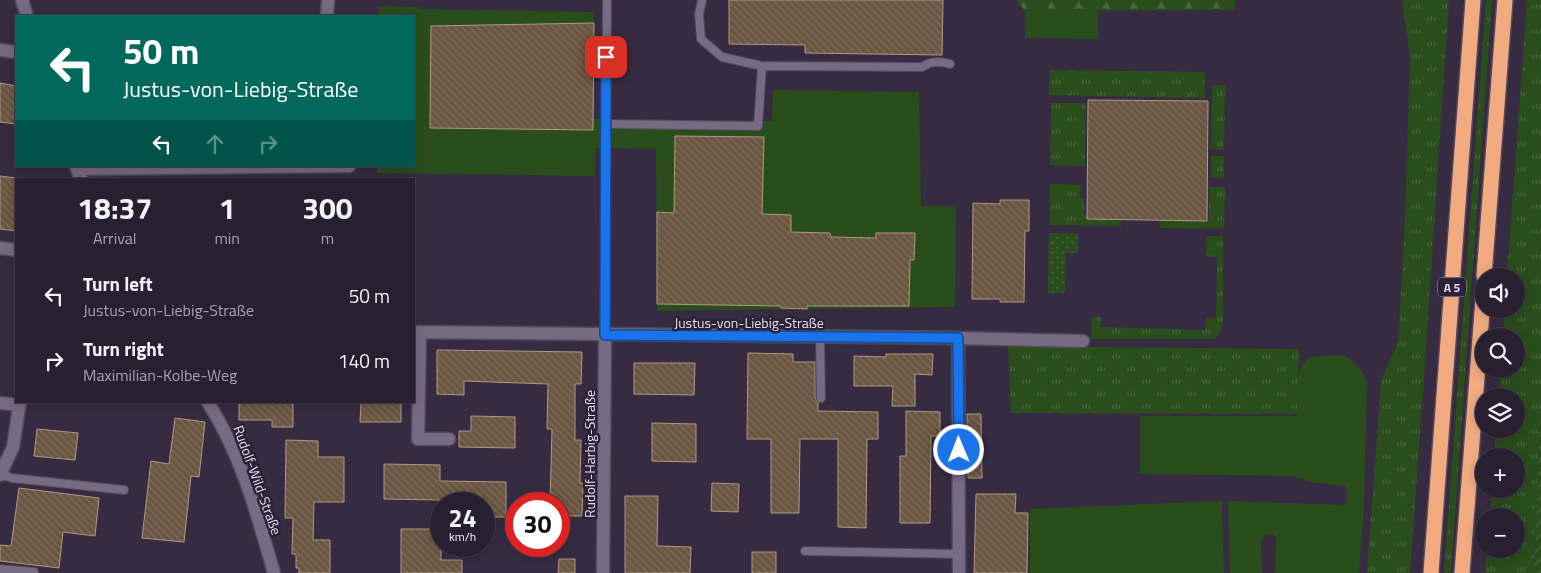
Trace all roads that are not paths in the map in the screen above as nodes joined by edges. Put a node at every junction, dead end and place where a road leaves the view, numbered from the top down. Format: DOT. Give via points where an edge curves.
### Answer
graph roads {
  1 [pos="22,0"];
  2 [pos="328,0"];
  3 [pos="607,0"];
  4 [pos="702,0"];
  5 [pos="1473,0"];
  6 [pos="1505,0"];
  7 [pos="27,15"];
  8 [pos="327,15"];
  9 [pos="0,50"];
  10 [pos="15,52"];
  11 [pos="950,64"];
  12 [pos="762,66"];
  13 [pos="606,124"];
  14 [pos="295,167"];
  15 [pos="78,171"];
  16 [pos="0,248"];
  17 [pos="15,250"];
  18 [pos="1485,268"];
  19 [pos="1482,318"];
  20 [pos="417,332"];
  21 [pos="605,335"];
  22 [pos="820,337"];
  23 [pos="958,338"];
  24 [pos="1083,341"];
  25 [pos="821,398"];
  26 [pos="0,403"];
  27 [pos="19,403"];
  28 [pos="208,403"];
  29 [pos="449,440"];
  30 [pos="1,475"];
  31 [pos="124,490"];
  32 [pos="804,551"];
  33 [pos="959,554"];
  34 [pos="0,569"];
  35 [pos="34,572"];
  36 [pos="274,573"];
  37 [pos="604,573"];
  38 [pos="959,573"];
  39 [pos="1431,573"];
  40 [pos="1462,573"];
  1 -- 7 [label="street"];
  2 -- 8 [label="street"];
  3 -- 13 [label="lane"];
  4 -- 12 [label="lane" via="699,14 701,39 722,57"];
  5 -- 39 [label="highway, A 5"];
  6 -- 18 [label="highway, A 5"];
  9 -- 10 [label="street"];
  11 -- 12 [label="lane" via="930,62 922,67"];
  12 -- 13 [label="lane" via="758,126"];
  13 -- 21 [label="lane"];
  14 -- 15 [label="street"];
  16 -- 17 [label="street"];
  19 -- 40 [label="highway, A 5"];
  20 -- 21 [label="street, Justus-von-Liebig-Straße"];
  20 -- 29 [label="street" via="418,439"];
  21 -- 22 [label="street, Justus-von-Liebig-Straße"];
  21 -- 37 [label="street, Rudolf-Harbig-Straße"];
  22 -- 23 [label="street, Justus-von-Liebig-Straße"];
  22 -- 25 [label="lane"];
  23 -- 24 [label="street, Justus-von-Liebig-Straße"];
  23 -- 33 [label="street"];
  26 -- 27 [label="street"];
  27 -- 30 [label="street" via="13,447"];
  28 -- 36 [label="street, Rudolf-Wild-Straße" via="222,425 248,489"];
  30 -- 31 [label="lane"];
  32 -- 33 [label="lane"];
  33 -- 38 [label="street"];
  34 -- 35 [label="lane"];
}
